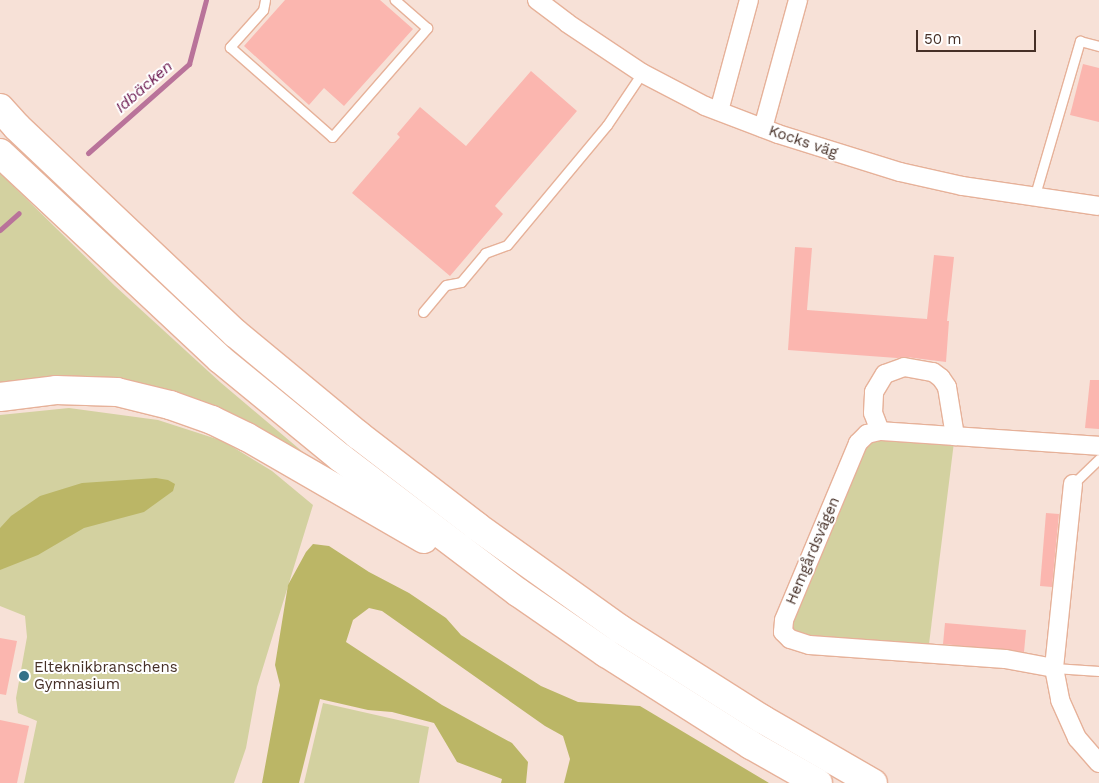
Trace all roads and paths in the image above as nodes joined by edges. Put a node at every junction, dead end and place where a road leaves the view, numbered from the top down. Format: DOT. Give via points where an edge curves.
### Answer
graph roads {
  1 [pos="265,0"];
  2 [pos="395,0"];
  3 [pos="537,0"];
  4 [pos="749,0"];
  5 [pos="798,0"];
  6 [pos="1099,46"];
  7 [pos="642,73"];
  8 [pos="0,108"];
  9 [pos="719,111"];
  10 [pos="763,128"];
  11 [pos="0,153"];
  12 [pos="1034,198"];
  13 [pos="1099,206"];
  14 [pos="423,312"];
  15 [pos="0,398"];
  16 [pos="880,431"];
  17 [pos="955,436"];
  18 [pos="1099,446"];
  19 [pos="1099,459"];
  20 [pos="1072,484"];
  21 [pos="519,592"];
  22 [pos="1054,668"];
  23 [pos="1099,672"];
  24 [pos="1099,763"];
  25 [pos="818,783"];
  26 [pos="872,783"];
  1 -- 2 [label="lane" via="263,10 230,47 332,136 427,28"];
  3 -- 7 [label="street, Kocks väg" via="567,24"];
  4 -- 9 [label="street"];
  5 -- 10 [label="street"];
  6 -- 12 [label="lane" via="1080,41"];
  7 -- 9 [label="street, Kocks väg"];
  7 -- 14 [label="lane" via="607,125 507,245 485,253 461,282 446,285"];
  8 -- 26 [label="highway" via="236,334 366,441 476,526 620,629 762,719"];
  9 -- 10 [label="street, Kocks väg"];
  10 -- 12 [label="street, Kocks väg" via="900,172"];
  11 -- 21 [label="highway" via="220,359 341,458"];
  12 -- 13 [label="street, Kocks väg"];
  15 -- 21 [label="highway" via="56,390 117,392 170,405 212,420"];
  16 -- 17 [label="street"];
  16 -- 17 [label="street" via="873,413 874,392 885,374 904,367 933,372 947,386"];
  16 -- 22 [label="street, Hemgårdsvägen" via="867,434 858,443 787,612 783,632 790,639 809,645 1005,659"];
  17 -- 18 [label="street"];
  19 -- 20 [label="lane"];
  20 -- 22 [label="street"];
  21 -- 25 [label="highway" via="665,692"];
  22 -- 23 [label="lane"];
  22 -- 24 [label="street" via="1060,700 1077,738"];
}
